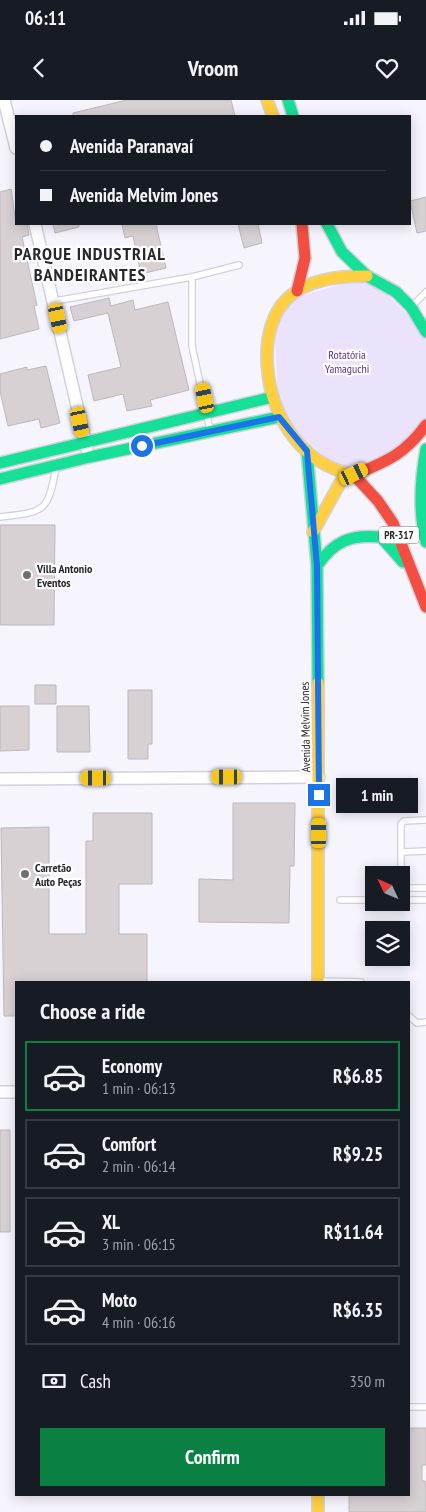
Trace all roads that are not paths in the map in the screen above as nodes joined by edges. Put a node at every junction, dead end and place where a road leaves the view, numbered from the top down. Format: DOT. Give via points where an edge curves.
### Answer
graph roads {
  1 [pos="4,100"];
  2 [pos="268,100"];
  3 [pos="288,100"];
  4 [pos="273,115"];
  5 [pos="293,115"];
  6 [pos="15,144"];
  7 [pos="35,225"];
  8 [pos="302,225"];
  9 [pos="327,225"];
  10 [pos="239,265"];
  11 [pos="367,276"];
  12 [pos="192,277"];
  13 [pos="297,292"];
  14 [pos="426,292"];
  15 [pos="55,301"];
  16 [pos="410,307"];
  17 [pos="425,328"];
  18 [pos="273,397"];
  19 [pos="208,414"];
  20 [pos="279,417"];
  21 [pos="426,425"];
  22 [pos="211,432"];
  23 [pos="84,440"];
  24 [pos="426,449"];
  25 [pos="307,451"];
  26 [pos="90,457"];
  27 [pos="0,462"];
  28 [pos="56,465"];
  29 [pos="350,474"];
  30 [pos="0,479"];
  31 [pos="0,517"];
  32 [pos="313,532"];
  33 [pos="426,542"];
  34 [pos="317,566"];
  35 [pos="416,581"];
  36 [pos="426,607"];
  37 [pos="319,776"];
  38 [pos="0,779"];
  39 [pos="426,820"];
  40 [pos="401,852"];
  41 [pos="426,852"];
  42 [pos="401,866"];
  43 [pos="410,888"];
  44 [pos="426,888"];
  45 [pos="340,900"];
  46 [pos="365,900"];
  47 [pos="410,900"];
  48 [pos="426,900"];
  49 [pos="318,981"];
  50 [pos="410,1017"];
  51 [pos="426,1022"];
  52 [pos="0,1092"];
  53 [pos="15,1092"];
  54 [pos="410,1407"];
  55 [pos="426,1407"];
  56 [pos="318,1496"];
  57 [pos="318,1512"];
  1 -- 6 [label="street"];
  2 -- 4 [label="main road"];
  3 -- 5 [label="main road"];
  7 -- 15 [label="street"];
  8 -- 13 [label="main road" via="305,258"];
  9 -- 11 [label="main road" via="342,252"];
  10 -- 12 [label="lane"];
  11 -- 13 [label="main road" via="341,276"];
  11 -- 16 [label="main road" via="396,292"];
  12 -- 15 [label="lane"];
  12 -- 19 [label="lane" via="192,346"];
  13 -- 18 [label="main road" via="286,301 274,319 267,339"];
  14 -- 16 [label="lane"];
  15 -- 23 [label="street"];
  16 -- 17 [label="main road"];
  18 -- 19 [label="main road"];
  18 -- 20 [label="main road"];
  19 -- 22 [label="lane"];
  19 -- 23 [label="main road"];
  20 -- 22 [label="main road"];
  20 -- 25 [label="main road"];
  21 -- 29 [label="main road" via="414,441 391,460"];
  22 -- 26 [label="main road"];
  23 -- 26 [label="street"];
  23 -- 27 [label="main road"];
  24 -- 33 [label="main road, PR-317" via="419,485"];
  25 -- 29 [label="main road" via="326,466"];
  25 -- 32 [label="main road, Avenida Melvim Jones"];
  26 -- 28 [label="main road"];
  28 -- 30 [label="main road"];
  28 -- 31 [label="lane" via="52,487 41,508 35,513"];
  29 -- 32 [label="main road"];
  29 -- 35 [label="main road, PR-317" via="378,502 393,523"];
  32 -- 34 [label="main road, Avenida Melvim Jones"];
  34 -- 35 [label="main road" via="330,546 362,535 381,537 397,552"];
  34 -- 37 [label="main road, Avenida Melvim Jones"];
  35 -- 36 [label="main road, PR-317"];
  37 -- 38 [label="street"];
  37 -- 49 [label="main road, Avenida Melvim Jones"];
  39 -- 40 [label="lane" via="401,824"];
  40 -- 41 [label="lane"];
  40 -- 42 [label="lane"];
  43 -- 44 [label="lane"];
  45 -- 46 [label="lane"];
  47 -- 48 [label="lane"];
  50 -- 51 [label="lane" via="417,1023"];
  52 -- 53 [label="street"];
  54 -- 55 [label="lane"];
  56 -- 57 [label="main road"];
}
